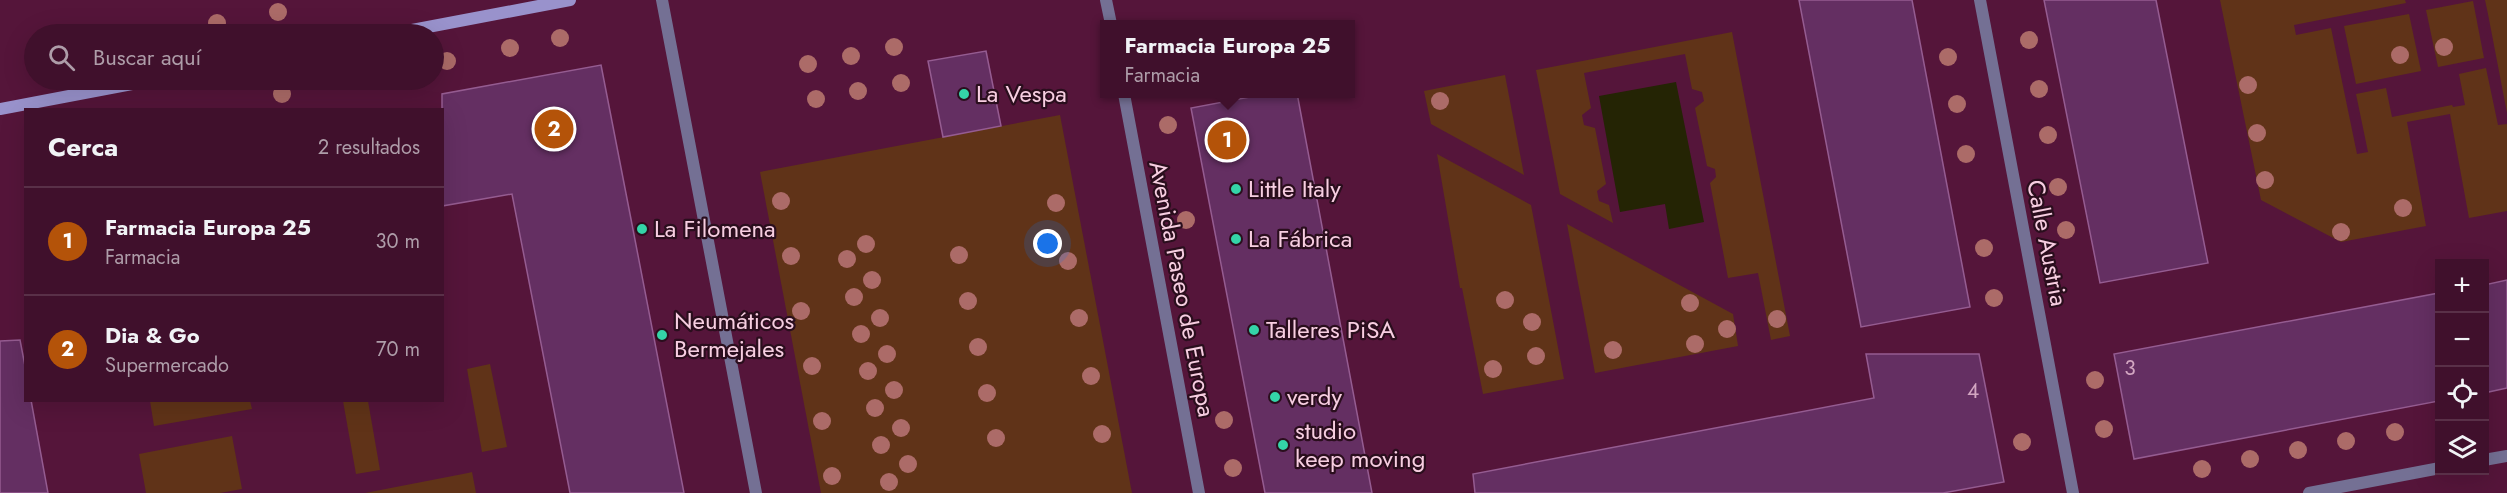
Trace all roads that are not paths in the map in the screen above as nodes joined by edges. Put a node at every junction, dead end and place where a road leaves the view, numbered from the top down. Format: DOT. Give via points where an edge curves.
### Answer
graph roads {
  1 [pos="570,0"];
  2 [pos="662,0"];
  3 [pos="1106,0"];
  4 [pos="1980,0"];
  5 [pos="1110,20"];
  6 [pos="444,24"];
  7 [pos="100,90"];
  8 [pos="1125,98"];
  9 [pos="0,109"];
  10 [pos="2507,456"];
  11 [pos="2489,459"];
  12 [pos="2435,469"];
  13 [pos="756,493"];
  14 [pos="1199,493"];
  15 [pos="2073,493"];
  16 [pos="2309,493"];
  1 -- 6 [label="main road"];
  2 -- 13 [label="street"];
  3 -- 5 [label="street"];
  4 -- 15 [label="street, Calle Austria"];
  7 -- 9 [label="main road"];
  8 -- 14 [label="street, Avenida Paseo de Europa"];
  10 -- 11 [label="street"];
  12 -- 16 [label="street"];
}
